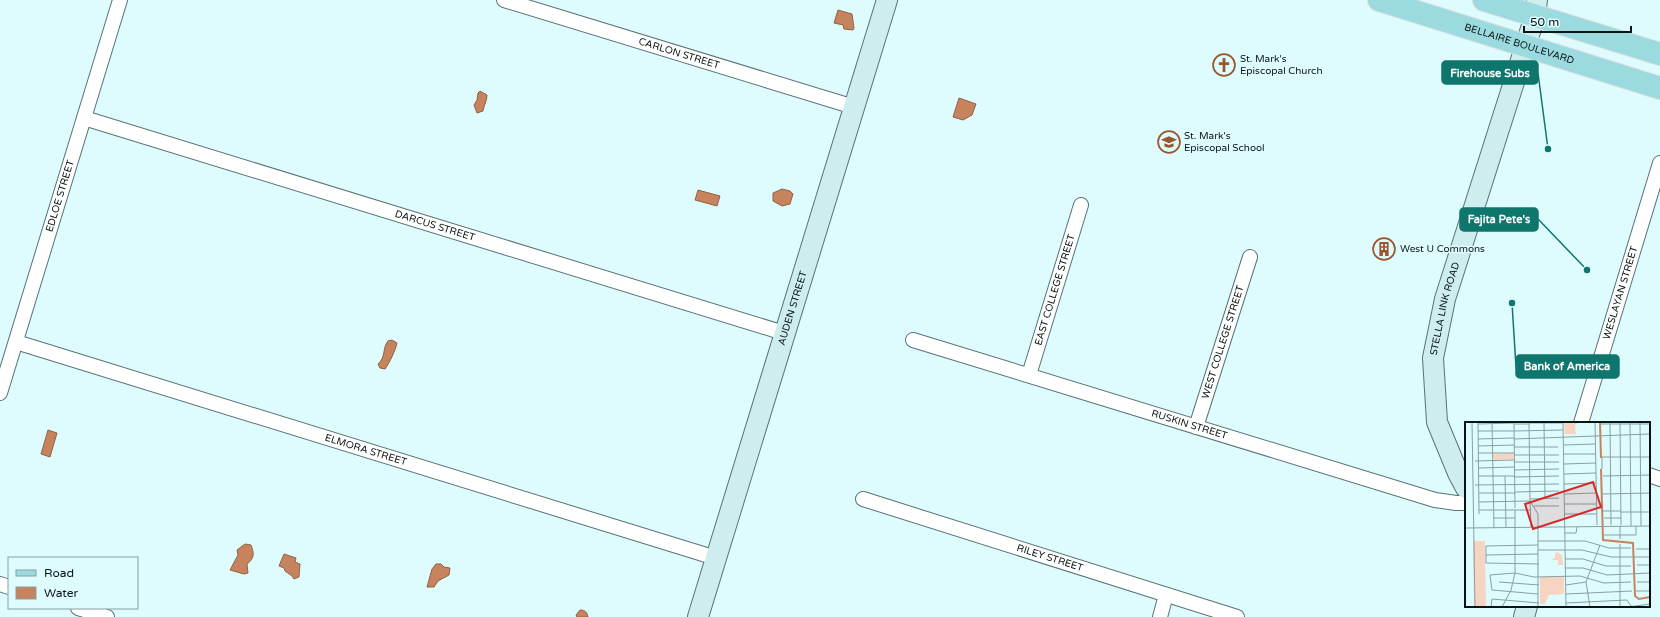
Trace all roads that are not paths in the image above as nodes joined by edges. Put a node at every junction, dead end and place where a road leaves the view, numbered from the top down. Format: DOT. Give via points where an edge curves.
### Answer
graph roads {
  1 [pos="120,0"];
  2 [pos="504,0"];
  3 [pos="886,0"];
  4 [pos="1379,0"];
  5 [pos="1484,0"];
  6 [pos="1539,5"];
  7 [pos="1526,45"];
  8 [pos="1660,54"];
  9 [pos="1660,88"];
  10 [pos="854,107"];
  11 [pos="84,118"];
  12 [pos="1660,163"];
  13 [pos="1081,205"];
  14 [pos="1250,257"];
  15 [pos="784,334"];
  16 [pos="913,340"];
  17 [pos="16,342"];
  18 [pos="1029,375"];
  19 [pos="0,393"];
  20 [pos="1581,422"];
  21 [pos="1196,427"];
  22 [pos="1650,476"];
  23 [pos="1660,479"];
  24 [pos="1465,486"];
  25 [pos="863,499"];
  26 [pos="1465,503"];
  27 [pos="716,558"];
  28 [pos="1166,595"];
  29 [pos="1527,607"];
  30 [pos="81,609"];
  31 [pos="107,617"];
  32 [pos="698,617"];
  33 [pos="1160,617"];
  34 [pos="1237,617"];
  35 [pos="1524,617"];
  1 -- 11 [label="street, EDLOE STREET"];
  2 -- 10 [label="street, CARLON STREET"];
  3 -- 10 [label="street, AUDEN STREET"];
  4 -- 7 [label="main road, BELLAIRE BOULEVARD"];
  5 -- 6 [label="main road"];
  6 -- 7 [label="street, STELLA LINK ROAD"];
  6 -- 8 [label="main road"];
  7 -- 9 [label="main road, BELLAIRE BOULEVARD"];
  7 -- 24 [label="street, STELLA LINK ROAD" via="1445,299 1433,358 1437,422"];
  10 -- 15 [label="street, AUDEN STREET"];
  11 -- 15 [label="street, DARCUS STREET"];
  11 -- 17 [label="street, EDLOE STREET"];
  12 -- 20 [label="street, WESLAYAN STREET"];
  13 -- 18 [label="street, EAST COLLEGE STREET"];
  14 -- 21 [label="street, WEST COLLEGE STREET"];
  15 -- 27 [label="street, AUDEN STREET"];
  16 -- 18 [label="street, RUSKIN STREET"];
  17 -- 19 [label="street, EDLOE STREET"];
  17 -- 27 [label="street, ELMORA STREET"];
  18 -- 21 [label="street, RUSKIN STREET"];
  21 -- 26 [label="street, RUSKIN STREET" via="1435,500"];
  22 -- 23 [label="street"];
  25 -- 28 [label="street, RILEY STREET"];
  27 -- 32 [label="street, AUDEN STREET"];
  28 -- 33 [label="street"];
  28 -- 34 [label="street, RILEY STREET"];
  29 -- 35 [label="street"];
  30 -- 31 [label="street"];
}
